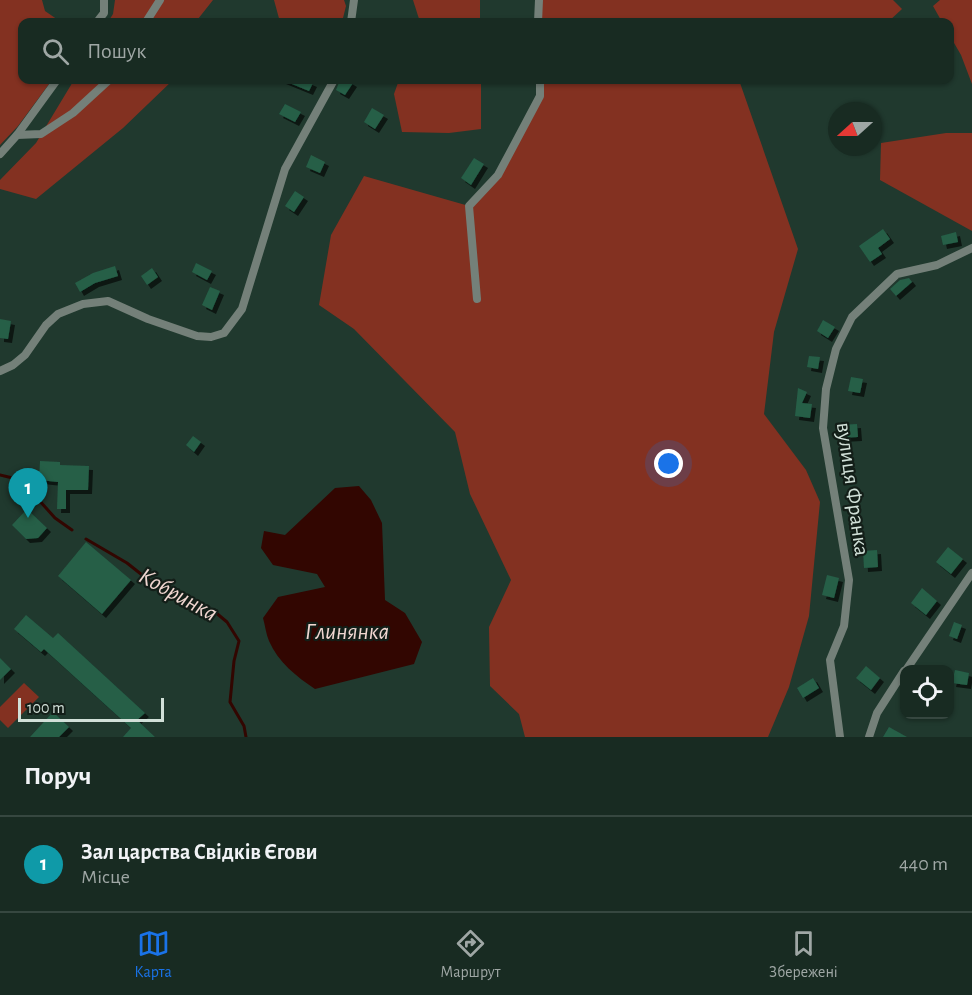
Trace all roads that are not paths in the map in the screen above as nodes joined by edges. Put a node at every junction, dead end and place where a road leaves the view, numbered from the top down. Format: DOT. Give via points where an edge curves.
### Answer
graph roads {
  1 [pos="104,0"];
  2 [pos="160,0"];
  3 [pos="354,0"];
  4 [pos="539,0"];
  5 [pos="100,18"];
  6 [pos="149,18"];
  7 [pos="352,18"];
  8 [pos="538,18"];
  9 [pos="54,84"];
  10 [pos="105,84"];
  11 [pos="332,84"];
  12 [pos="540,84"];
  13 [pos="17,135"];
  14 [pos="0,154"];
  15 [pos="972,248"];
  16 [pos="477,299"];
  17 [pos="0,371"];
  18 [pos="972,573"];
  19 [pos="908,665"];
  20 [pos="900,678"];
  21 [pos="840,737"];
  22 [pos="869,737"];
  1 -- 5 [label="street"];
  2 -- 6 [label="street"];
  3 -- 7 [label="street"];
  4 -- 8 [label="street"];
  9 -- 13 [label="street"];
  10 -- 13 [label="street" via="73,113 41,134"];
  11 -- 17 [label="street" via="285,169 242,309 224,333 197,336 108,301 83,303 58,314 25,356"];
  12 -- 16 [label="street" via="540,96 498,176 469,206"];
  13 -- 14 [label="street"];
  15 -- 21 [label="street, вулиця Франка" via="937,265 897,274 852,316 836,349 826,389 823,428 849,580 844,626 830,660"];
  18 -- 19 [label="street"];
  20 -- 22 [label="street" via="877,712"];
}
